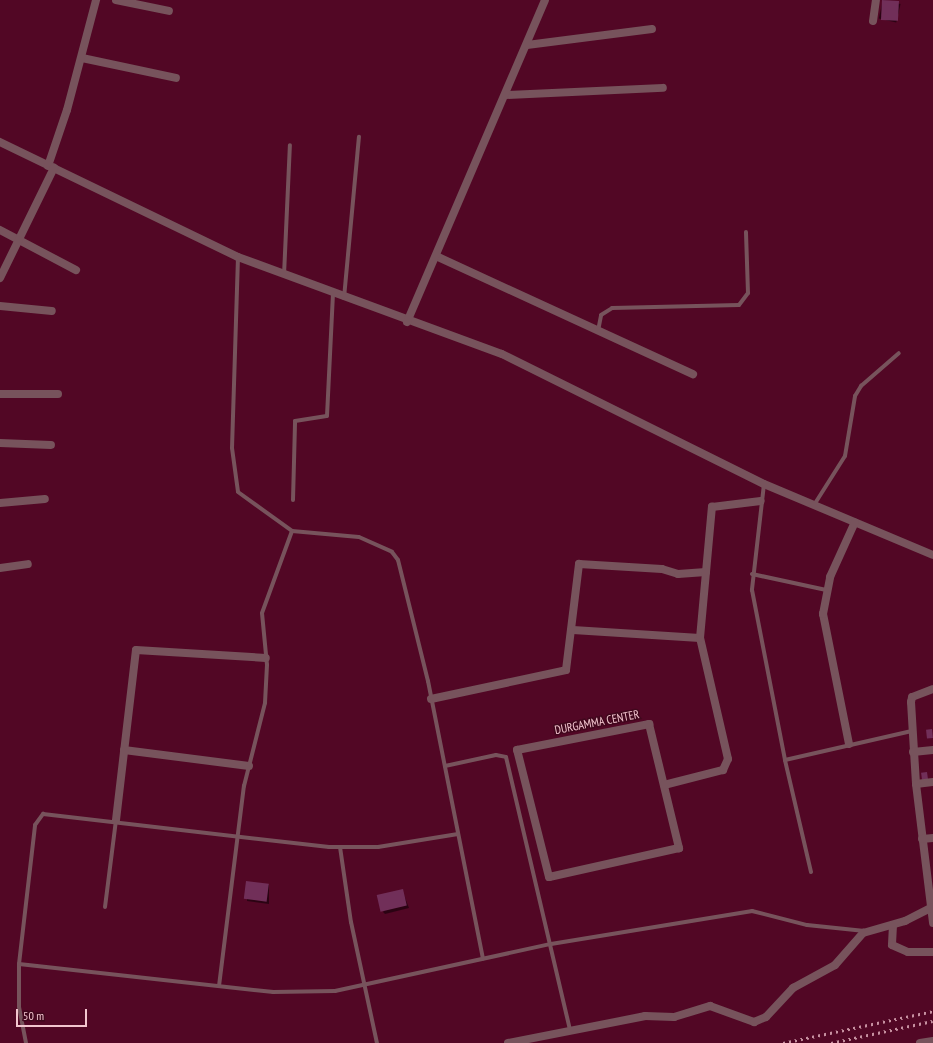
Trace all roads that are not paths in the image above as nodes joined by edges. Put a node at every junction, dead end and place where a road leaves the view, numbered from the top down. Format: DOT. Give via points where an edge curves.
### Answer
graph roads {
  1 [pos="96,0"];
  2 [pos="116,0"];
  3 [pos="545,0"];
  4 [pos="876,0"];
  5 [pos="169,11"];
  6 [pos="873,21"];
  7 [pos="652,29"];
  8 [pos="527,45"];
  9 [pos="82,58"];
  10 [pos="176,78"];
  11 [pos="663,88"];
  12 [pos="506,95"];
  13 [pos="359,137"];
  14 [pos="0,142"];
  15 [pos="290,145"];
  16 [pos="50,167"];
  17 [pos="0,230"];
  18 [pos="746,232"];
  19 [pos="18,240"];
  20 [pos="436,256"];
  21 [pos="238,257"];
  22 [pos="76,270"];
  23 [pos="284,275"];
  24 [pos="0,278"];
  25 [pos="333,294"];
  26 [pos="344,298"];
  27 [pos="0,306"];
  28 [pos="52,311"];
  29 [pos="407,322"];
  30 [pos="597,333"];
  31 [pos="900,353"];
  32 [pos="693,374"];
  33 [pos="0,394"];
  34 [pos="58,394"];
  35 [pos="0,443"];
  36 [pos="51,445"];
  37 [pos="764,484"];
  38 [pos="45,499"];
  39 [pos="293,500"];
  40 [pos="761,501"];
  41 [pos="0,503"];
  42 [pos="814,505"];
  43 [pos="856,522"];
  44 [pos="292,531"];
  45 [pos="933,555"];
  46 [pos="28,564"];
  47 [pos="0,568"];
  48 [pos="706,572"];
  49 [pos="752,574"];
  50 [pos="826,590"];
  51 [pos="573,630"];
  52 [pos="700,638"];
  53 [pos="266,658"];
  54 [pos="933,689"];
  55 [pos="431,699"];
  56 [pos="912,731"];
  57 [pos="849,744"];
  58 [pos="124,750"];
  59 [pos="933,750"];
  60 [pos="913,752"];
  61 [pos="784,760"];
  62 [pos="249,766"];
  63 [pos="444,766"];
  64 [pos="933,782"];
  65 [pos="916,784"];
  66 [pos="664,785"];
  67 [pos="116,820"];
  68 [pos="237,834"];
  69 [pos="458,834"];
  70 [pos="933,838"];
  71 [pos="922,839"];
  72 [pos="340,847"];
  73 [pos="929,867"];
  74 [pos="811,872"];
  75 [pos="931,897"];
  76 [pos="105,907"];
  77 [pos="931,908"];
  78 [pos="933,923"];
  79 [pos="893,925"];
  80 [pos="866,931"];
  81 [pos="550,944"];
  82 [pos="933,952"];
  83 [pos="483,959"];
  84 [pos="19,964"];
  85 [pos="364,984"];
  86 [pos="219,986"];
  87 [pos="570,1029"];
  88 [pos="933,1041"];
  89 [pos="26,1043"];
  90 [pos="377,1043"];
  91 [pos="508,1043"];
  92 [pos="920,1043"];
  1 -- 9 [label="street"];
  2 -- 5 [label="street"];
  3 -- 8 [label="street"];
  4 -- 6 [label="street"];
  7 -- 8 [label="street"];
  8 -- 12 [label="street"];
  9 -- 10 [label="street"];
  9 -- 16 [label="street"];
  11 -- 12 [label="street"];
  12 -- 20 [label="street"];
  13 -- 26 [label="lane"];
  14 -- 16 [label="street"];
  15 -- 23 [label="lane"];
  16 -- 19 [label="street"];
  16 -- 21 [label="street"];
  17 -- 19 [label="street"];
  18 -- 30 [label="lane" via="748,293 739,305 612,308 601,315"];
  19 -- 22 [label="street"];
  19 -- 24 [label="street"];
  20 -- 29 [label="street"];
  20 -- 30 [label="street"];
  21 -- 23 [label="street"];
  21 -- 44 [label="lane" via="232,448 236,483 245,500"];
  23 -- 25 [label="street"];
  25 -- 26 [label="street"];
  25 -- 39 [label="lane" via="327,416 295,421"];
  26 -- 29 [label="street"];
  27 -- 28 [label="street"];
  29 -- 37 [label="street" via="502,354"];
  30 -- 32 [label="street"];
  31 -- 42 [label="lane" via="861,386 855,396 845,456"];
  33 -- 34 [label="street"];
  35 -- 36 [label="street"];
  37 -- 40 [label="lane"];
  37 -- 42 [label="street"];
  38 -- 41 [label="street"];
  40 -- 48 [label="street" via="712,507"];
  40 -- 49 [label="lane"];
  42 -- 43 [label="street"];
  43 -- 45 [label="street"];
  43 -- 50 [label="street"];
  44 -- 53 [label="lane" via="265,600"];
  44 -- 55 [label="lane" via="359,537 392,552 398,560"];
  46 -- 47 [label="street"];
  48 -- 51 [label="street" via="678,574 662,569 579,564"];
  48 -- 52 [label="street"];
  49 -- 50 [label="lane"];
  49 -- 61 [label="lane"];
  50 -- 57 [label="street" via="823,614"];
  51 -- 52 [label="street"];
  51 -- 55 [label="street" via="566,670"];
  52 -- 66 [label="street" via="728,759 723,770"];
  53 -- 58 [label="street" via="136,650"];
  53 -- 62 [label="lane" via="265,703"];
  54 -- 56 [label="street" via="912,697"];
  55 -- 63 [label="lane"];
  56 -- 57 [label="lane"];
  56 -- 60 [label="street"];
  57 -- 61 [label="lane"];
  58 -- 62 [label="street"];
  58 -- 67 [label="street"];
  59 -- 60 [label="street"];
  60 -- 65 [label="street"];
  61 -- 74 [label="lane"];
  62 -- 68 [label="lane"];
  63 -- 69 [label="lane"];
  63 -- 81 [label="lane" via="496,754 506,757"];
  64 -- 65 [label="street"];
  65 -- 71 [label="street"];
  66 -- 66 [label="street, DURGAMMA CENTER" via="649,724 517,750 549,878 679,848"];
  67 -- 68 [label="lane"];
  67 -- 76 [label="lane"];
  67 -- 84 [label="lane" via="48,813 38,817"];
  68 -- 72 [label="lane"];
  68 -- 86 [label="lane"];
  69 -- 72 [label="lane" via="378,847"];
  69 -- 83 [label="lane"];
  70 -- 71 [label="street"];
  71 -- 73 [label="street"];
  72 -- 85 [label="lane"];
  73 -- 75 [label="street"];
  75 -- 77 [label="street"];
  77 -- 78 [label="street"];
  77 -- 79 [label="street"];
  79 -- 80 [label="street"];
  79 -- 82 [label="street" via="892,945 908,952"];
  80 -- 81 [label="lane" via="807,925 752,911"];
  80 -- 87 [label="street" via="835,965 789,991 766,1017 754,1022 710,1006 674,1016 645,1016"];
  81 -- 83 [label="lane"];
  81 -- 87 [label="lane"];
  83 -- 85 [label="lane"];
  84 -- 86 [label="lane"];
  84 -- 89 [label="lane" via="19,1007"];
  85 -- 86 [label="lane" via="335,991 273,992"];
  85 -- 90 [label="lane"];
  87 -- 91 [label="street"];
  88 -- 92 [label="street"];
}
